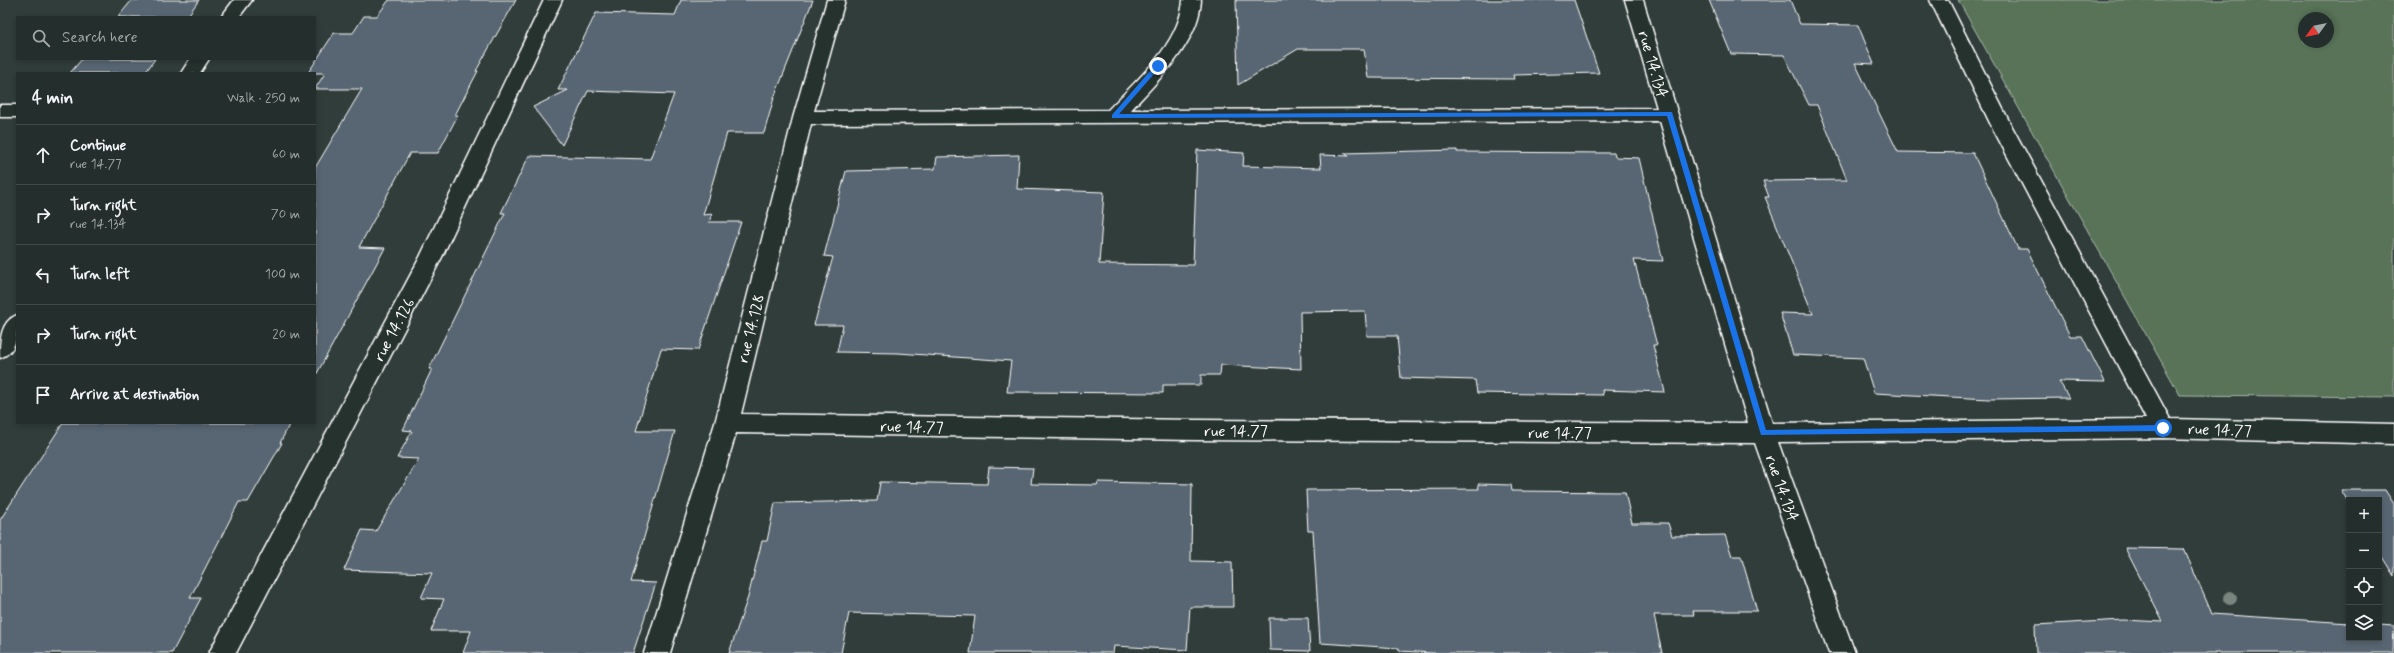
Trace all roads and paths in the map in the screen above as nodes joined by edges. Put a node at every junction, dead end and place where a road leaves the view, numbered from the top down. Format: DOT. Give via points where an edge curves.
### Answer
graph roads {
  1 [pos="243,0"];
  2 [pos="553,0"];
  3 [pos="836,0"];
  4 [pos="1192,0"];
  5 [pos="1634,0"];
  6 [pos="1939,0"];
  7 [pos="231,16"];
  8 [pos="199,60"];
  9 [pos="191,72"];
  10 [pos="0,111"];
  11 [pos="16,111"];
  12 [pos="1670,114"];
  13 [pos="1114,116"];
  14 [pos="803,118"];
  15 [pos="16,325"];
  16 [pos="0,349"];
  17 [pos="726,423"];
  18 [pos="2163,428"];
  19 [pos="1763,433"];
  20 [pos="2394,434"];
  21 [pos="222,653"];
  22 [pos="657,653"];
  23 [pos="1842,653"];
  1 -- 7 [label="street"];
  2 -- 21 [label="street, rue 14.126" via="431,257"];
  3 -- 14 [label="street, rue 14.128"];
  4 -- 13 [label="street" via="1192,13 1174,48"];
  5 -- 12 [label="street, rue 14.134"];
  6 -- 18 [label="street" via="2000,123"];
  8 -- 9 [label="street"];
  10 -- 11 [label="street"];
  12 -- 13 [label="street"];
  12 -- 19 [label="street, rue 14.134"];
  13 -- 14 [label="street"];
  14 -- 17 [label="street, rue 14.128"];
  15 -- 16 [label="street"];
  17 -- 19 [label="street, rue 14.77" via="1204,430"];
  17 -- 22 [label="street, rue 14.128"];
  18 -- 19 [label="street, rue 14.77"];
  18 -- 20 [label="street, rue 14.77"];
  19 -- 23 [label="street, rue 14.134"];
}
